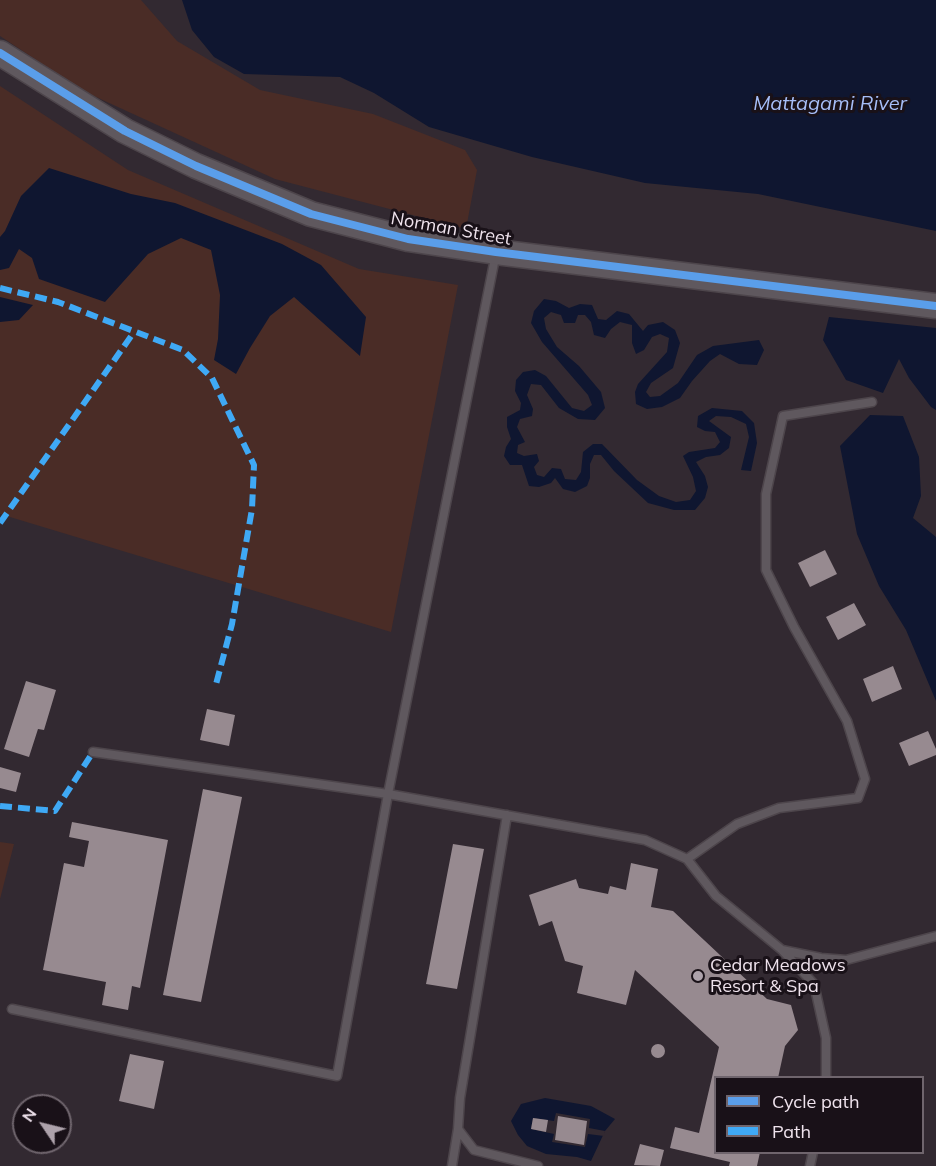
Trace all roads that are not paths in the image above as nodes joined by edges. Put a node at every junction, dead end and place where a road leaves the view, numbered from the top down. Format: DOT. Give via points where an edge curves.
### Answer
graph roads {
  1 [pos="0,53"];
  2 [pos="496,252"];
  3 [pos="936,306"];
  4 [pos="872,402"];
  5 [pos="93,752"];
  6 [pos="388,794"];
  7 [pos="507,815"];
  8 [pos="687,859"];
  9 [pos="936,936"];
  10 [pos="782,950"];
  11 [pos="12,1009"];
  12 [pos="826,1076"];
  13 [pos="458,1129"];
  14 [pos="452,1166"];
  15 [pos="538,1166"];
  1 -- 2 [label="street, Norman Street" via="125,130 311,214 408,239"];
  2 -- 3 [label="street, Norman Street"];
  2 -- 6 [label="lane"];
  4 -- 8 [label="lane" via="783,416 766,494 766,570 847,721 865,779 858,798 778,808 738,824"];
  5 -- 6 [label="lane"];
  6 -- 7 [label="lane"];
  6 -- 11 [label="lane" via="337,1076"];
  7 -- 8 [label="lane" via="645,840"];
  7 -- 13 [label="lane"];
  8 -- 10 [label="lane" via="716,896"];
  9 -- 10 [label="lane" via="846,960"];
  10 -- 12 [label="lane" via="814,984 825,1038"];
  13 -- 14 [label="lane"];
  13 -- 15 [label="lane" via="474,1150"];
}
